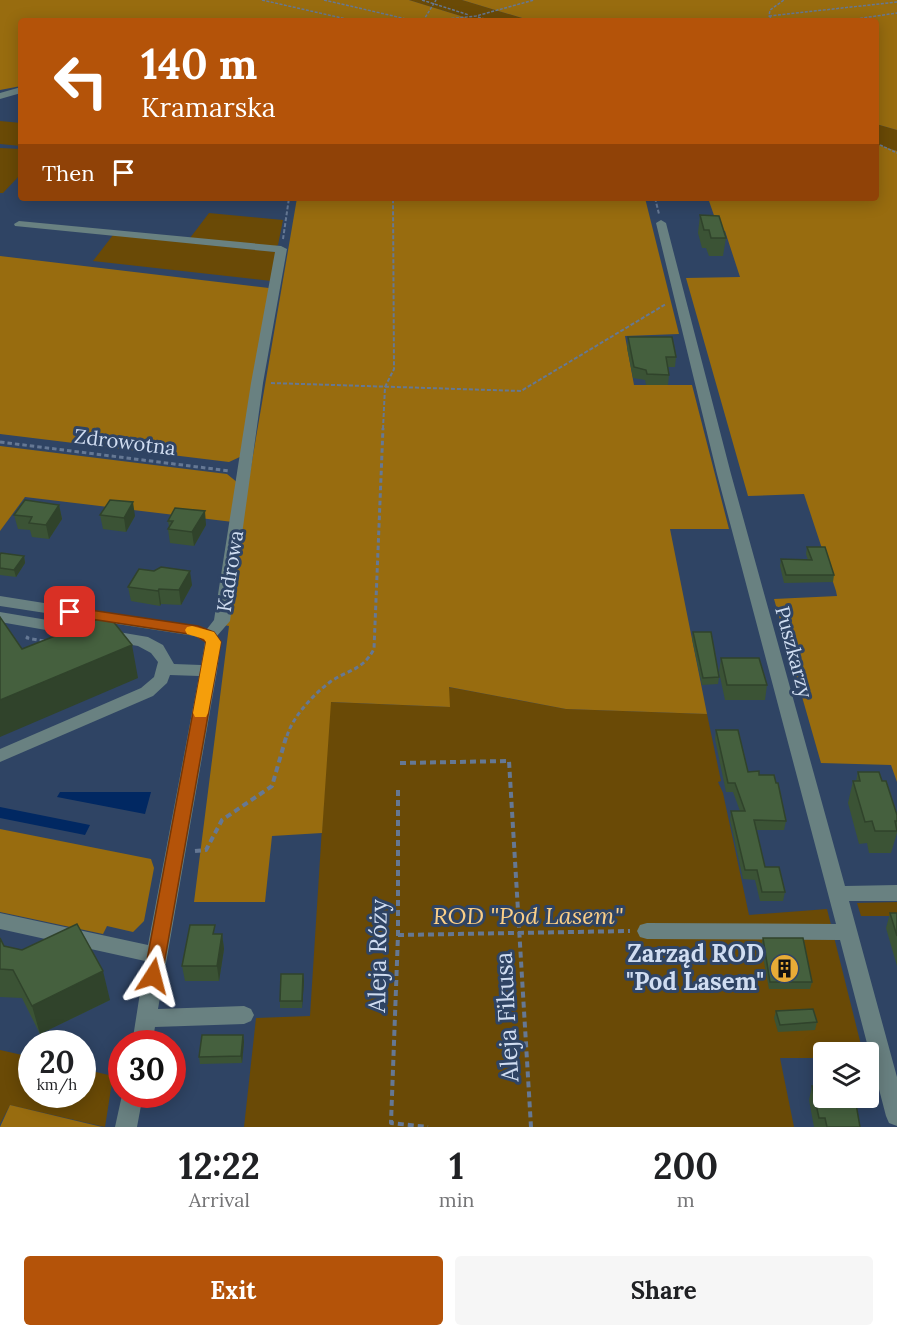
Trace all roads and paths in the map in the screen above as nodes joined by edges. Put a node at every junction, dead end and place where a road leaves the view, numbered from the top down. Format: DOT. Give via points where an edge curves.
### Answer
graph roads {
  1 [pos="262,0"];
  2 [pos="324,0"];
  3 [pos="422,0"];
  4 [pos="436,0"];
  5 [pos="516,0"];
  6 [pos="534,0"];
  7 [pos="784,0"];
  8 [pos="897,2"];
  9 [pos="433,4"];
  10 [pos="524,4"];
  11 [pos="897,13"];
  12 [pos="477,16"];
  13 [pos="769,16"];
  14 [pos="342,18"];
  15 [pos="402,18"];
  16 [pos="425,18"];
  17 [pos="458,18"];
  18 [pos="483,18"];
  19 [pos="863,18"];
  20 [pos="879,144"];
  21 [pos="897,153"];
  22 [pos="289,201"];
  23 [pos="393,201"];
  24 [pos="656,201"];
  25 [pos="661,223"];
  26 [pos="19,224"];
  27 [pos="281,249"];
  28 [pos="680,296"];
  29 [pos="257,383"];
  30 [pos="385,387"];
  31 [pos="0,442"];
  32 [pos="245,472"];
  33 [pos="0,601"];
  34 [pos="0,617"];
  35 [pos="30,633"];
  36 [pos="209,636"];
  37 [pos="49,642"];
  38 [pos="165,669"];
  39 [pos="209,671"];
  40 [pos="0,756"];
  41 [pos="400,764"];
  42 [pos="398,790"];
  43 [pos="175,851"];
  44 [pos="897,893"];
  45 [pos="838,894"];
  46 [pos="0,921"];
  47 [pos="647,931"];
  48 [pos="849,932"];
  49 [pos="520,934"];
  50 [pos="398,935"];
  51 [pos="156,955"];
  52 [pos="244,1015"];
  53 [pos="147,1018"];
  54 [pos="145,1030"];
  55 [pos="130,1108"];
  56 [pos="897,1116"];
  57 [pos="126,1127"];
  58 [pos="428,1127"];
  59 [pos="531,1127"];
  1 -- 14 [label="path"];
  2 -- 15 [label="path"];
  3 -- 9 [label="path"];
  4 -- 9 [label="path"];
  5 -- 10 [label="path"];
  6 -- 10 [label="path"];
  7 -- 13 [label="path" via="770,10"];
  8 -- 13 [label="path"];
  9 -- 12 [label="path"];
  9 -- 16 [label="path"];
  10 -- 12 [label="path"];
  11 -- 19 [label="path"];
  12 -- 17 [label="path"];
  12 -- 18 [label="path"];
  20 -- 21 [label="path"];
  22 -- 27 [label="path"];
  23 -- 30 [label="path" via="394,369"];
  24 -- 25 [label="path"];
  25 -- 28 [label="street, Puszkarzy"];
  26 -- 27 [label="street"];
  27 -- 29 [label="street, Kadrowa"];
  28 -- 30 [label="path" via="521,392"];
  28 -- 45 [label="street, Puszkarzy"];
  29 -- 30 [label="path"];
  29 -- 32 [label="street, Kadrowa"];
  30 -- 43 [label="path" via="374,649 367,662 330,682 290,726 272,786 222,820 206,850"];
  31 -- 32 [label="path, Zdrowotna"];
  32 -- 36 [label="street, Kadrowa" via="222,621"];
  33 -- 36 [label="street" via="198,631"];
  34 -- 38 [label="street" via="142,641 162,654"];
  35 -- 37 [label="path" via="27,639"];
  36 -- 39 [label="street, Kadrowa" via="213,642"];
  38 -- 39 [label="street"];
  38 -- 40 [label="street" via="156,686 147,692"];
  39 -- 43 [label="street, Kadrowa"];
  41 -- 49 [label="path, Aleja Fikusa" via="509,761"];
  42 -- 50 [label="path, Aleja Róży"];
  43 -- 51 [label="street, Kadrowa"];
  44 -- 45 [label="street"];
  45 -- 48 [label="street, Puszkarzy"];
  46 -- 51 [label="street"];
  47 -- 48 [label="street"];
  47 -- 49 [label="path"];
  48 -- 56 [label="street, Puszkarzy"];
  49 -- 50 [label="path"];
  49 -- 59 [label="path, Aleja Fikusa"];
  50 -- 58 [label="path, Aleja Róży" via="391,1123"];
  51 -- 53 [label="street, Kadrowa"];
  52 -- 53 [label="street"];
  53 -- 54 [label="street, Kadrowa"];
  55 -- 57 [label="street"];
}
